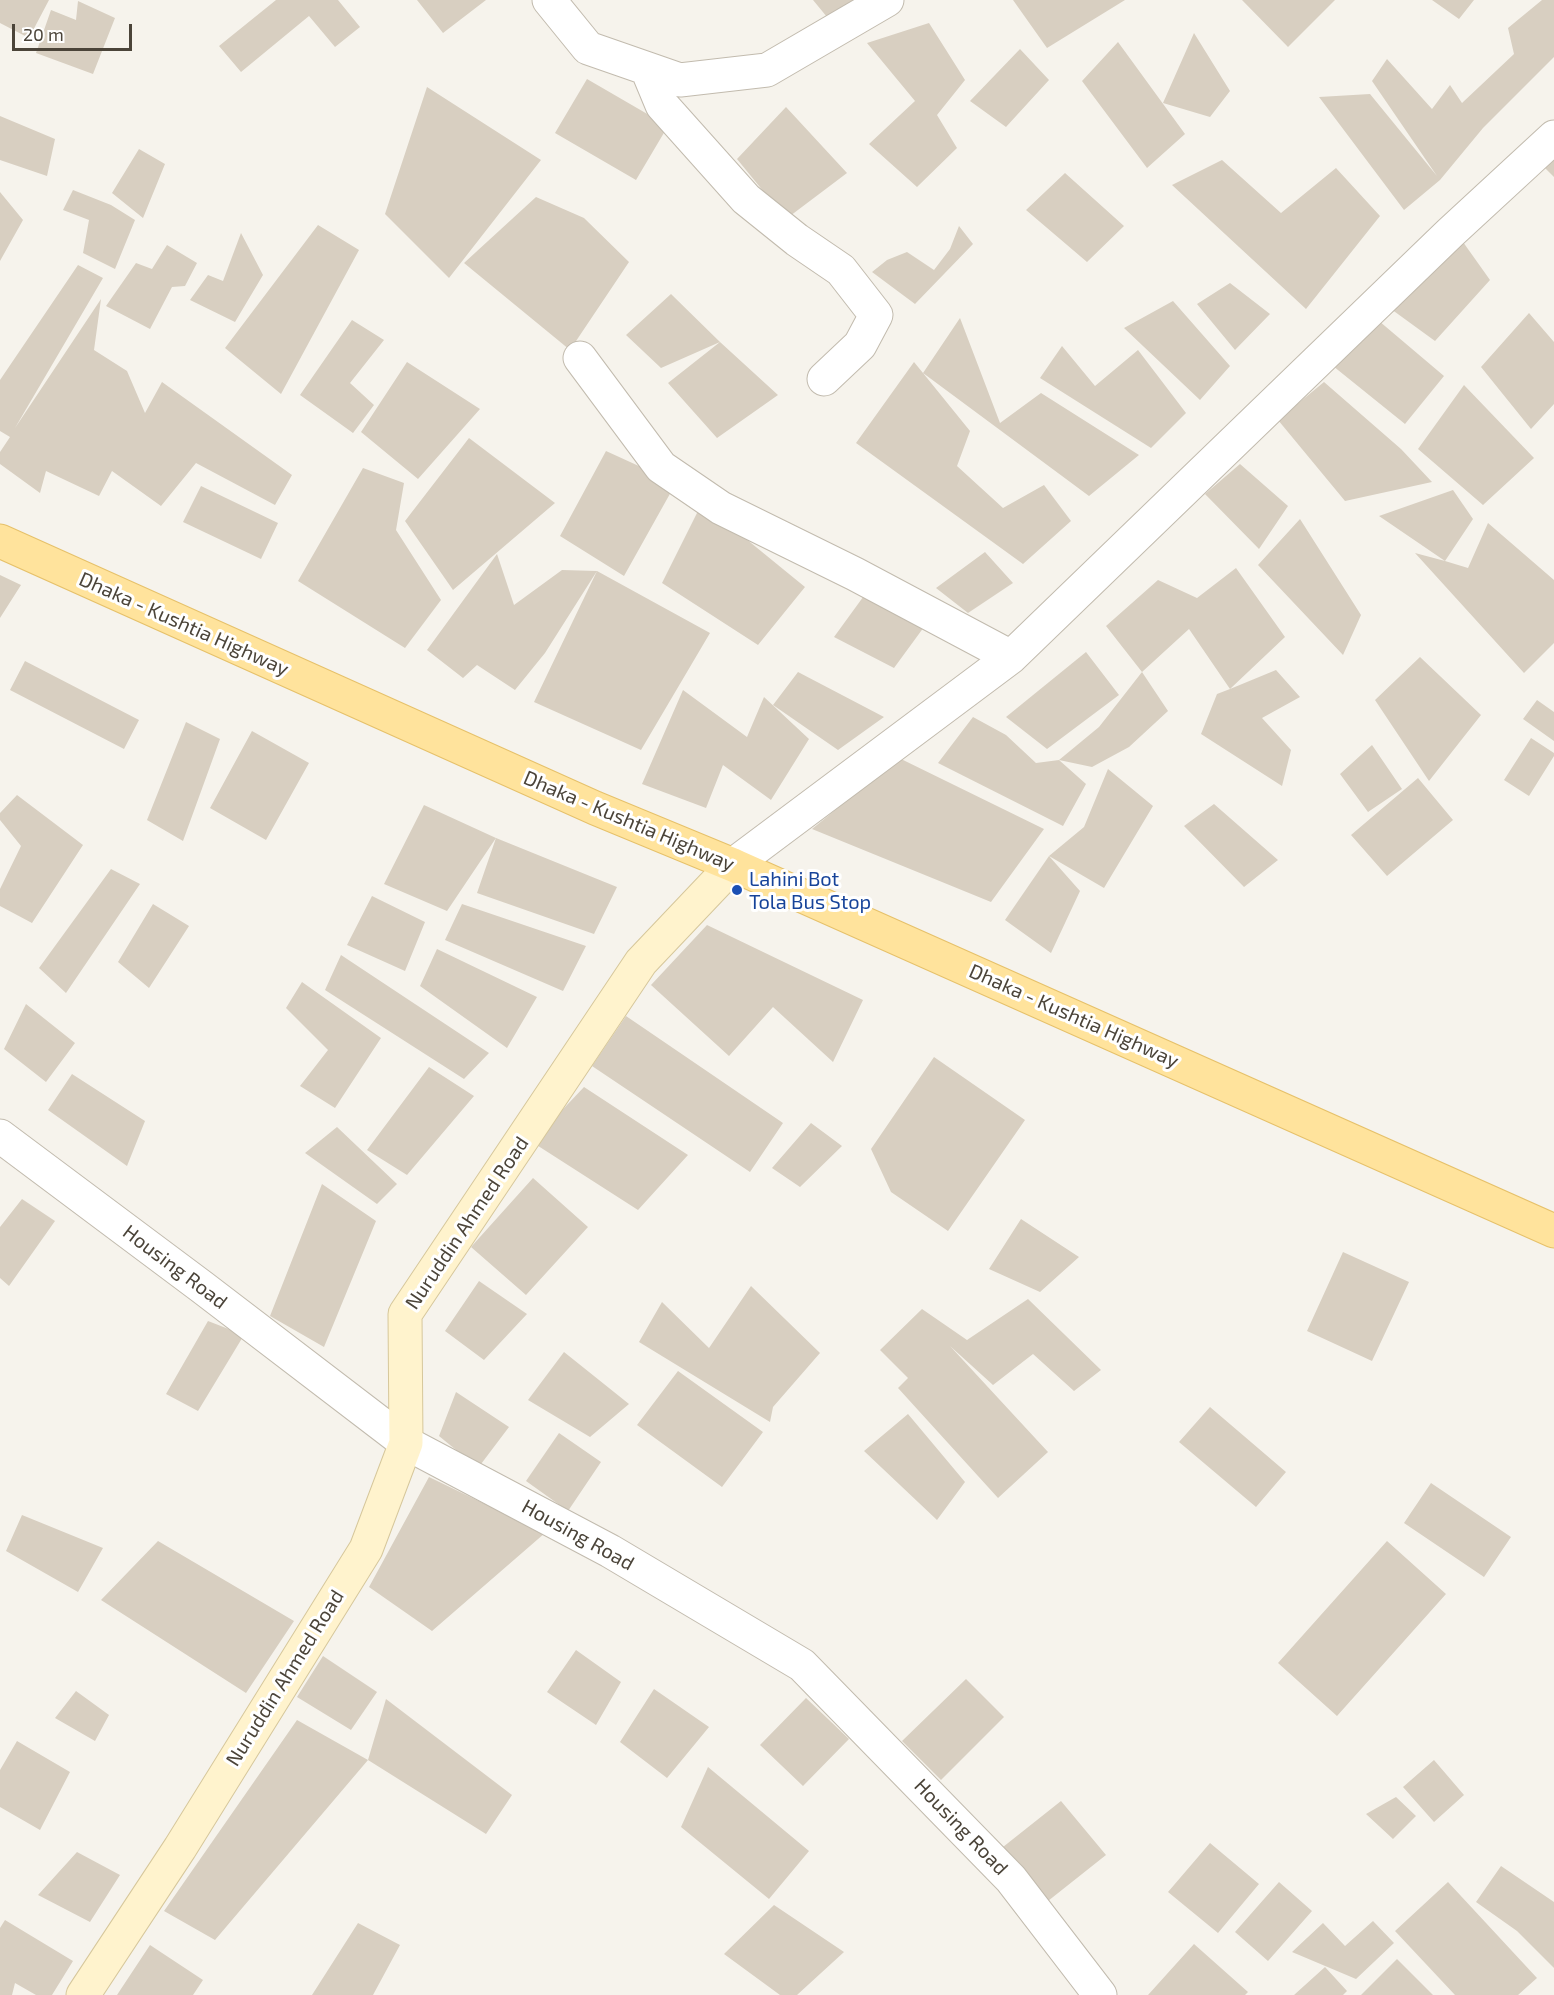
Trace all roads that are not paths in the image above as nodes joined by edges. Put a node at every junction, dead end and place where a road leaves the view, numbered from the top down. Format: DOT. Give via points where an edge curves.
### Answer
graph roads {
  1 [pos="549,0"];
  2 [pos="887,0"];
  3 [pos="647,69"];
  4 [pos="1554,137"];
  5 [pos="580,358"];
  6 [pos="825,379"];
  7 [pos="0,542"];
  8 [pos="1011,657"];
  9 [pos="733,865"];
  10 [pos="0,1136"];
  11 [pos="1554,1231"];
  12 [pos="406,1443"];
  13 [pos="83,1995"];
  14 [pos="1100,1995"];
  1 -- 3 [label="street" via="588,48"];
  2 -- 3 [label="street" via="767,70 680,80"];
  3 -- 6 [label="street" via="662,105 746,198 841,270 876,315 860,345"];
  4 -- 8 [label="street"];
  5 -- 8 [label="street" via="661,467 721,508"];
  7 -- 9 [label="main road, Dhaka - Kushtia Highway" via="595,808"];
  8 -- 9 [label="street"];
  9 -- 11 [label="main road, Dhaka - Kushtia Highway"];
  9 -- 12 [label="main road, Nuruddin Ahmed Road" via="641,962 405,1314"];
  10 -- 12 [label="street, Housing Road"];
  12 -- 13 [label="main road, Nuruddin Ahmed Road" via="366,1549 180,1848"];
  12 -- 14 [label="street, Housing Road" via="610,1551 802,1665 1011,1879"];
}
